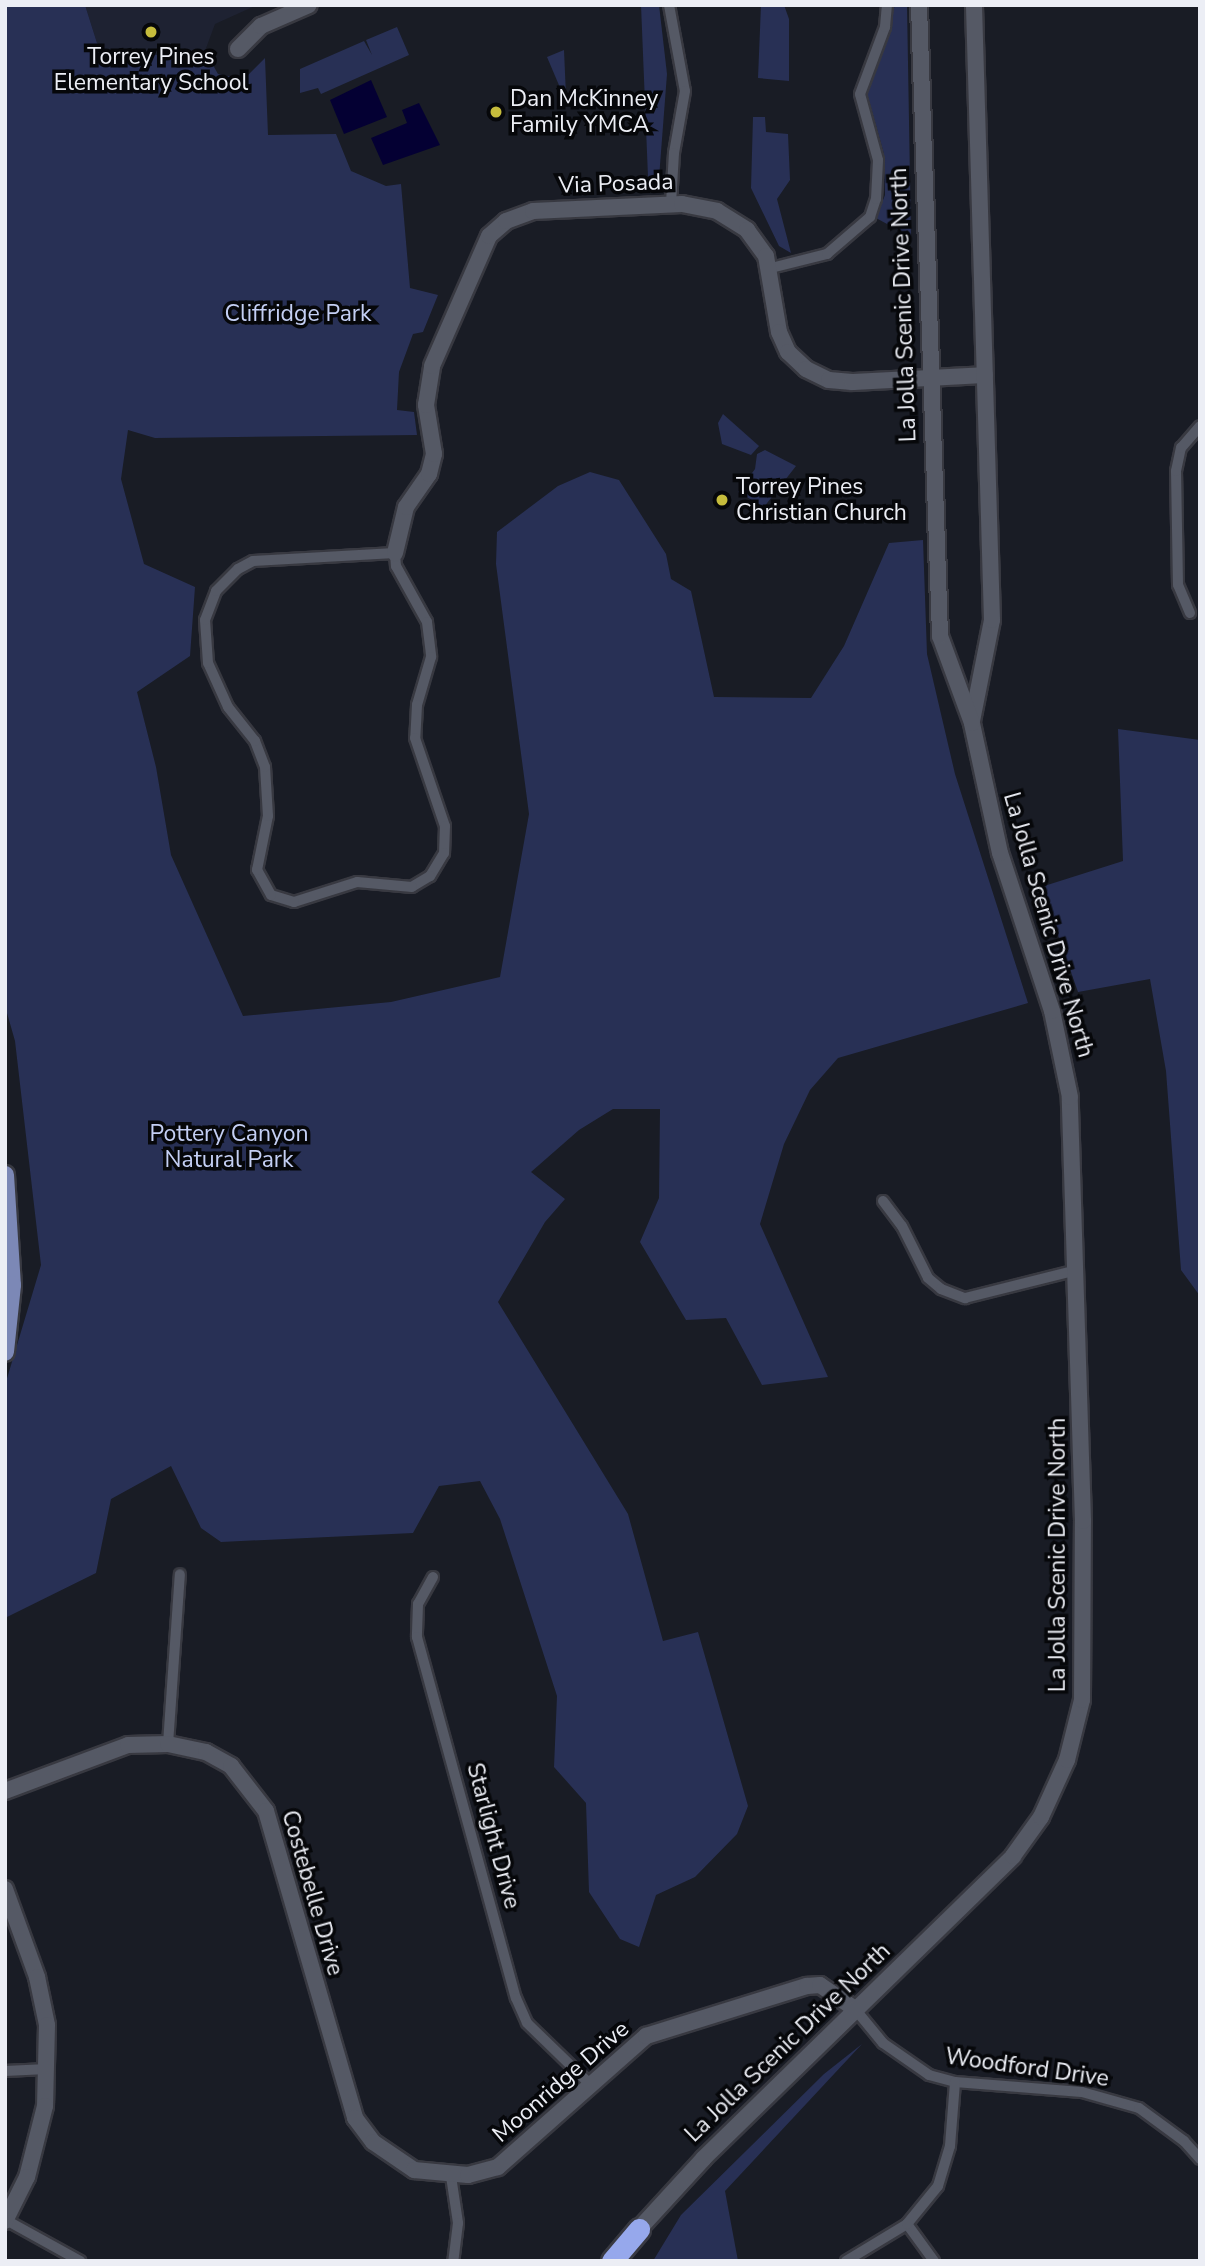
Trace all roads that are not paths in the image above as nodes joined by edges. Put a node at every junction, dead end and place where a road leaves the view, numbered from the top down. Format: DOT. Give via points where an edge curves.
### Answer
graph roads {
  1 [pos="309,5"];
  2 [pos="669,5"];
  3 [pos="887,5"];
  4 [pos="919,5"];
  5 [pos="974,5"];
  6 [pos="238,49"];
  7 [pos="671,204"];
  8 [pos="771,268"];
  9 [pos="985,375"];
  10 [pos="930,379"];
  11 [pos="1200,426"];
  12 [pos="394,553"];
  13 [pos="1189,613"];
  14 [pos="972,723"];
  15 [pos="5,1175"];
  16 [pos="883,1201"];
  17 [pos="1077,1270"];
  18 [pos="5,1352"];
  19 [pos="180,1574"];
  20 [pos="433,1577"];
  21 [pos="167,1744"];
  22 [pos="5,1791"];
  23 [pos="5,1889"];
  24 [pos="855,2009"];
  25 [pos="47,2069"];
  26 [pos="5,2071"];
  27 [pos="955,2082"];
  28 [pos="589,2083"];
  29 [pos="1200,2159"];
  30 [pos="451,2176"];
  31 [pos="6,2220"];
  32 [pos="907,2224"];
  33 [pos="639,2229"];
  34 [pos="80,2261"];
  35 [pos="453,2261"];
  36 [pos="612,2261"];
  37 [pos="622,2261"];
  38 [pos="846,2261"];
  39 [pos="934,2261"];
  1 -- 6 [label="main road" via="261,26"];
  2 -- 7 [label="street" via="685,91"];
  3 -- 8 [label="street" via="884,27 860,94 878,160 876,200 870,217 827,254"];
  4 -- 10 [label="main road, La Jolla Scenic Drive North"];
  5 -- 9 [label="main road, La Jolla Scenic Drive North"];
  7 -- 8 [label="main road, Via Posada" via="706,207 727,216 754,238"];
  7 -- 12 [label="main road, Via Posada" via="533,211 506,221 489,236 432,366 426,405 434,454 429,474 406,507"];
  8 -- 10 [label="main road, Via Posada" via="779,332 788,352 806,369 839,382"];
  9 -- 10 [label="main road, Via Posada"];
  9 -- 14 [label="main road, La Jolla Scenic Drive North" via="992,620"];
  10 -- 14 [label="main road, La Jolla Scenic Drive North" via="940,636"];
  11 -- 13 [label="street" via="1181,448 1176,471 1178,586"];
  12 -- 12 [label="street" via="396,566 427,622 431,657 417,705 415,738 445,826 444,853 430,876 412,887 357,882 294,902 271,895 257,870 268,816 265,767 256,741 228,707 208,663 205,620 216,591 238,569 273,557 348,559"];
  14 -- 17 [label="main road, La Jolla Scenic Drive North" via="1000,853 1065,1060"];
  15 -- 18 [label="main road" via="12,1285"];
  16 -- 17 [label="street" via="902,1226 928,1278 965,1298"];
  17 -- 24 [label="main road, La Jolla Scenic Drive North" via="1082,1700 1067,1760 1041,1817 1013,1856"];
  19 -- 21 [label="street"];
  20 -- 28 [label="street, Starlight Drive" via="418,1604 417,1637 516,1998 527,2023"];
  21 -- 22 [label="main road, Costebelle Drive" via="128,1745"];
  21 -- 30 [label="main road, Costebelle Drive" via="206,1752 231,1766 266,1811 355,2118 392,2158 414,2170"];
  23 -- 25 [label="main road" via="37,1976 47,2025"];
  24 -- 27 [label="street, Woodford Drive" via="883,2043 911,2065"];
  24 -- 28 [label="main road, Moonridge Drive" via="820,1985 807,1986 646,2036"];
  24 -- 33 [label="main road, La Jolla Scenic Drive North" via="665,2197"];
  25 -- 26 [label="street"];
  25 -- 31 [label="main road" via="45,2106 27,2177"];
  27 -- 29 [label="street, Woodford Drive" via="1082,2092 1139,2108 1184,2141"];
  27 -- 32 [label="street" via="950,2146 938,2186"];
  28 -- 30 [label="main road, Moonridge Drive" via="498,2167"];
  30 -- 35 [label="street" via="458,2223"];
  31 -- 34 [label="street"];
  32 -- 38 [label="street"];
  32 -- 39 [label="street"];
  33 -- 36 [label="highway"];
  33 -- 37 [label="highway"];
}
